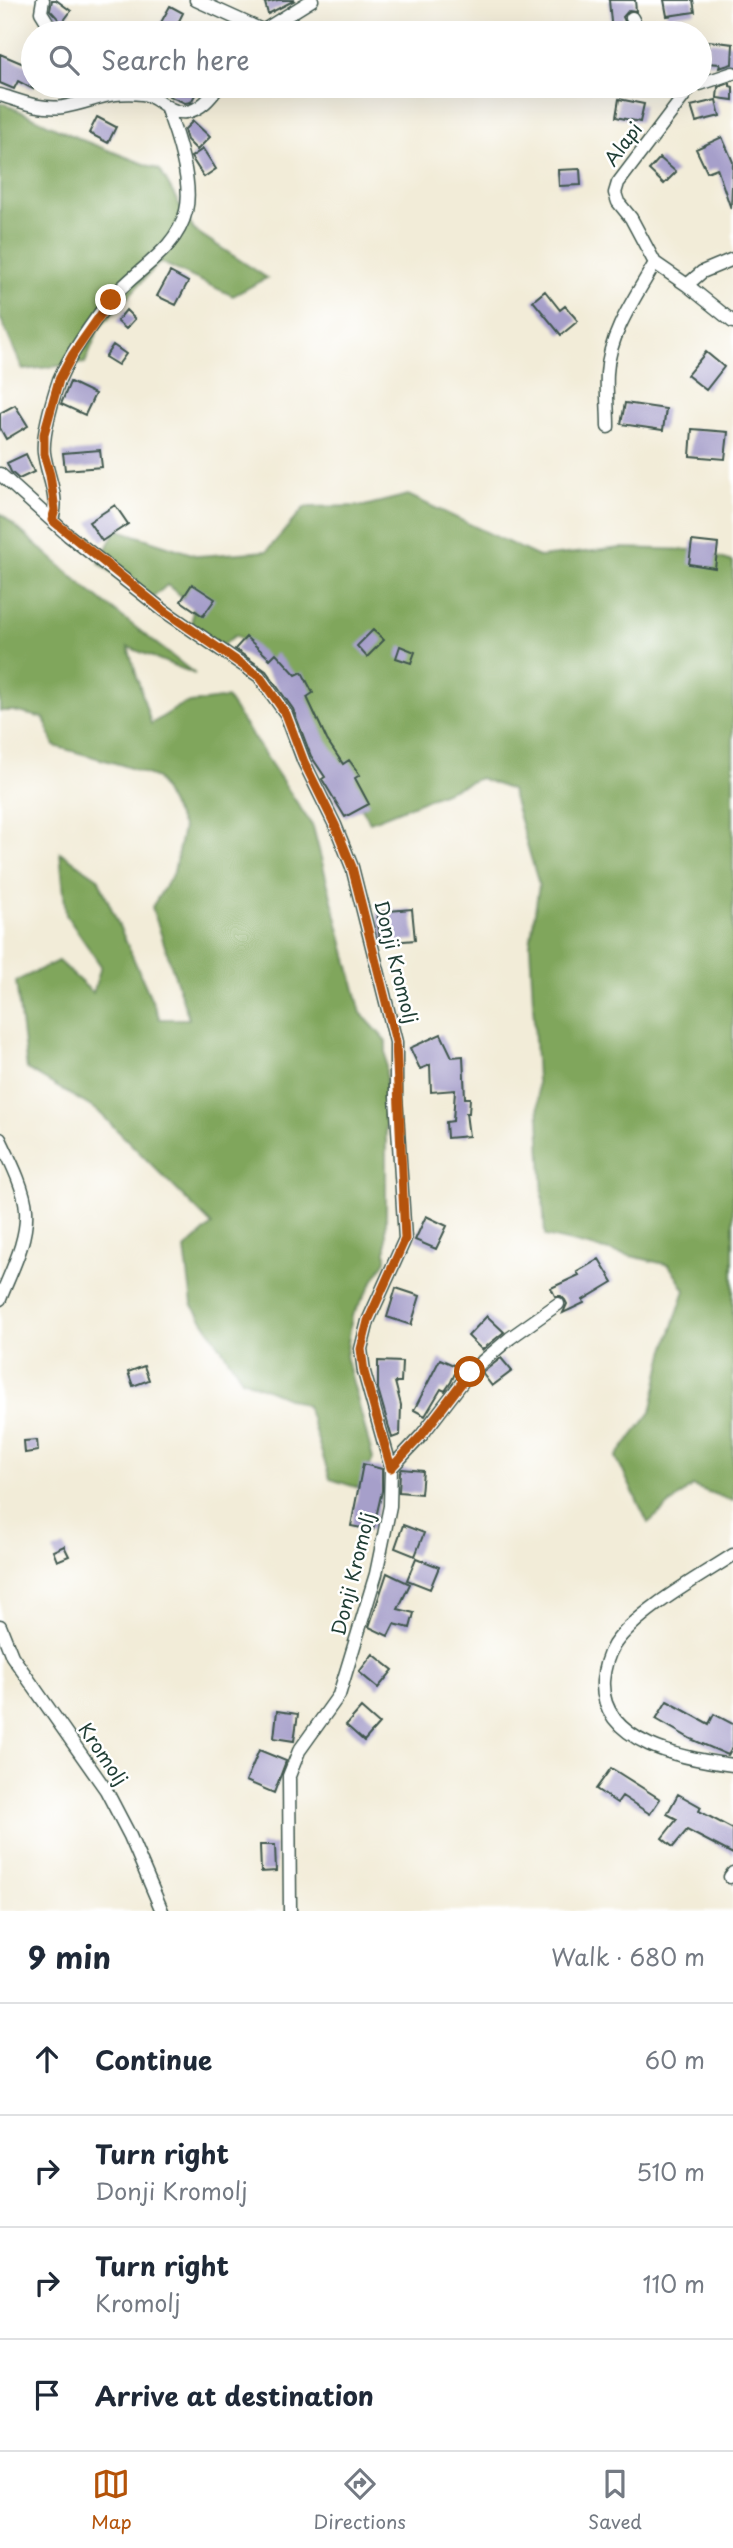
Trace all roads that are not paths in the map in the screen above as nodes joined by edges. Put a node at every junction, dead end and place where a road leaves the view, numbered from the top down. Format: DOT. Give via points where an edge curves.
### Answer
graph roads {
  1 [pos="43,0"];
  2 [pos="196,0"];
  3 [pos="312,0"];
  4 [pos="632,18"];
  5 [pos="47,21"];
  6 [pos="238,21"];
  7 [pos="278,21"];
  8 [pos="634,21"];
  9 [pos="733,74"];
  10 [pos="712,80"];
  11 [pos="0,94"];
  12 [pos="81,98"];
  13 [pos="95,98"];
  14 [pos="152,98"];
  15 [pos="210,98"];
  16 [pos="682,98"];
  17 [pos="82,101"];
  18 [pos="166,107"];
  19 [pos="733,259"];
  20 [pos="655,263"];
  21 [pos="687,285"];
  22 [pos="733,322"];
  23 [pos="608,428"];
  24 [pos="0,474"];
  25 [pos="52,520"];
  26 [pos="0,1139"];
  27 [pos="0,1299"];
  28 [pos="558,1304"];
  29 [pos="391,1468"];
  30 [pos="733,1555"];
  31 [pos="0,1626"];
  32 [pos="733,1765"];
  33 [pos="162,1911"];
  34 [pos="290,1911"];
  1 -- 5 [label="street" via="41,12"];
  2 -- 6 [label="street"];
  3 -- 7 [label="street"];
  4 -- 8 [label="street"];
  9 -- 10 [label="street, Alapi"];
  11 -- 17 [label="street" via="44,107"];
  12 -- 17 [label="street"];
  13 -- 17 [label="street"];
  14 -- 18 [label="street"];
  15 -- 18 [label="street" via="185,112"];
  16 -- 20 [label="street, Alapi" via="615,193"];
  18 -- 25 [label="street" via="183,155 187,209 173,240 111,300 59,380 44,434 55,510"];
  19 -- 21 [label="street" via="702,272"];
  20 -- 21 [label="street, Alapi"];
  20 -- 23 [label="street" via="610,355"];
  21 -- 22 [label="street, Alapi"];
  24 -- 25 [label="street, Donji Kromolj"];
  25 -- 29 [label="street, Donji Kromolj" via="163,610 260,677 286,714 352,867 396,1042 405,1239 368,1321 361,1349"];
  26 -- 27 [label="street" via="26,1209 24,1236"];
  28 -- 29 [label="street" via="470,1372"];
  29 -- 34 [label="street, Donji Kromolj" via="390,1506 376,1574 339,1695 299,1751 289,1776"];
  30 -- 32 [label="street" via="635,1622 613,1646 603,1689 608,1710 623,1730 689,1756"];
  31 -- 33 [label="street, Kromolj" via="12,1656 106,1790"];
}
